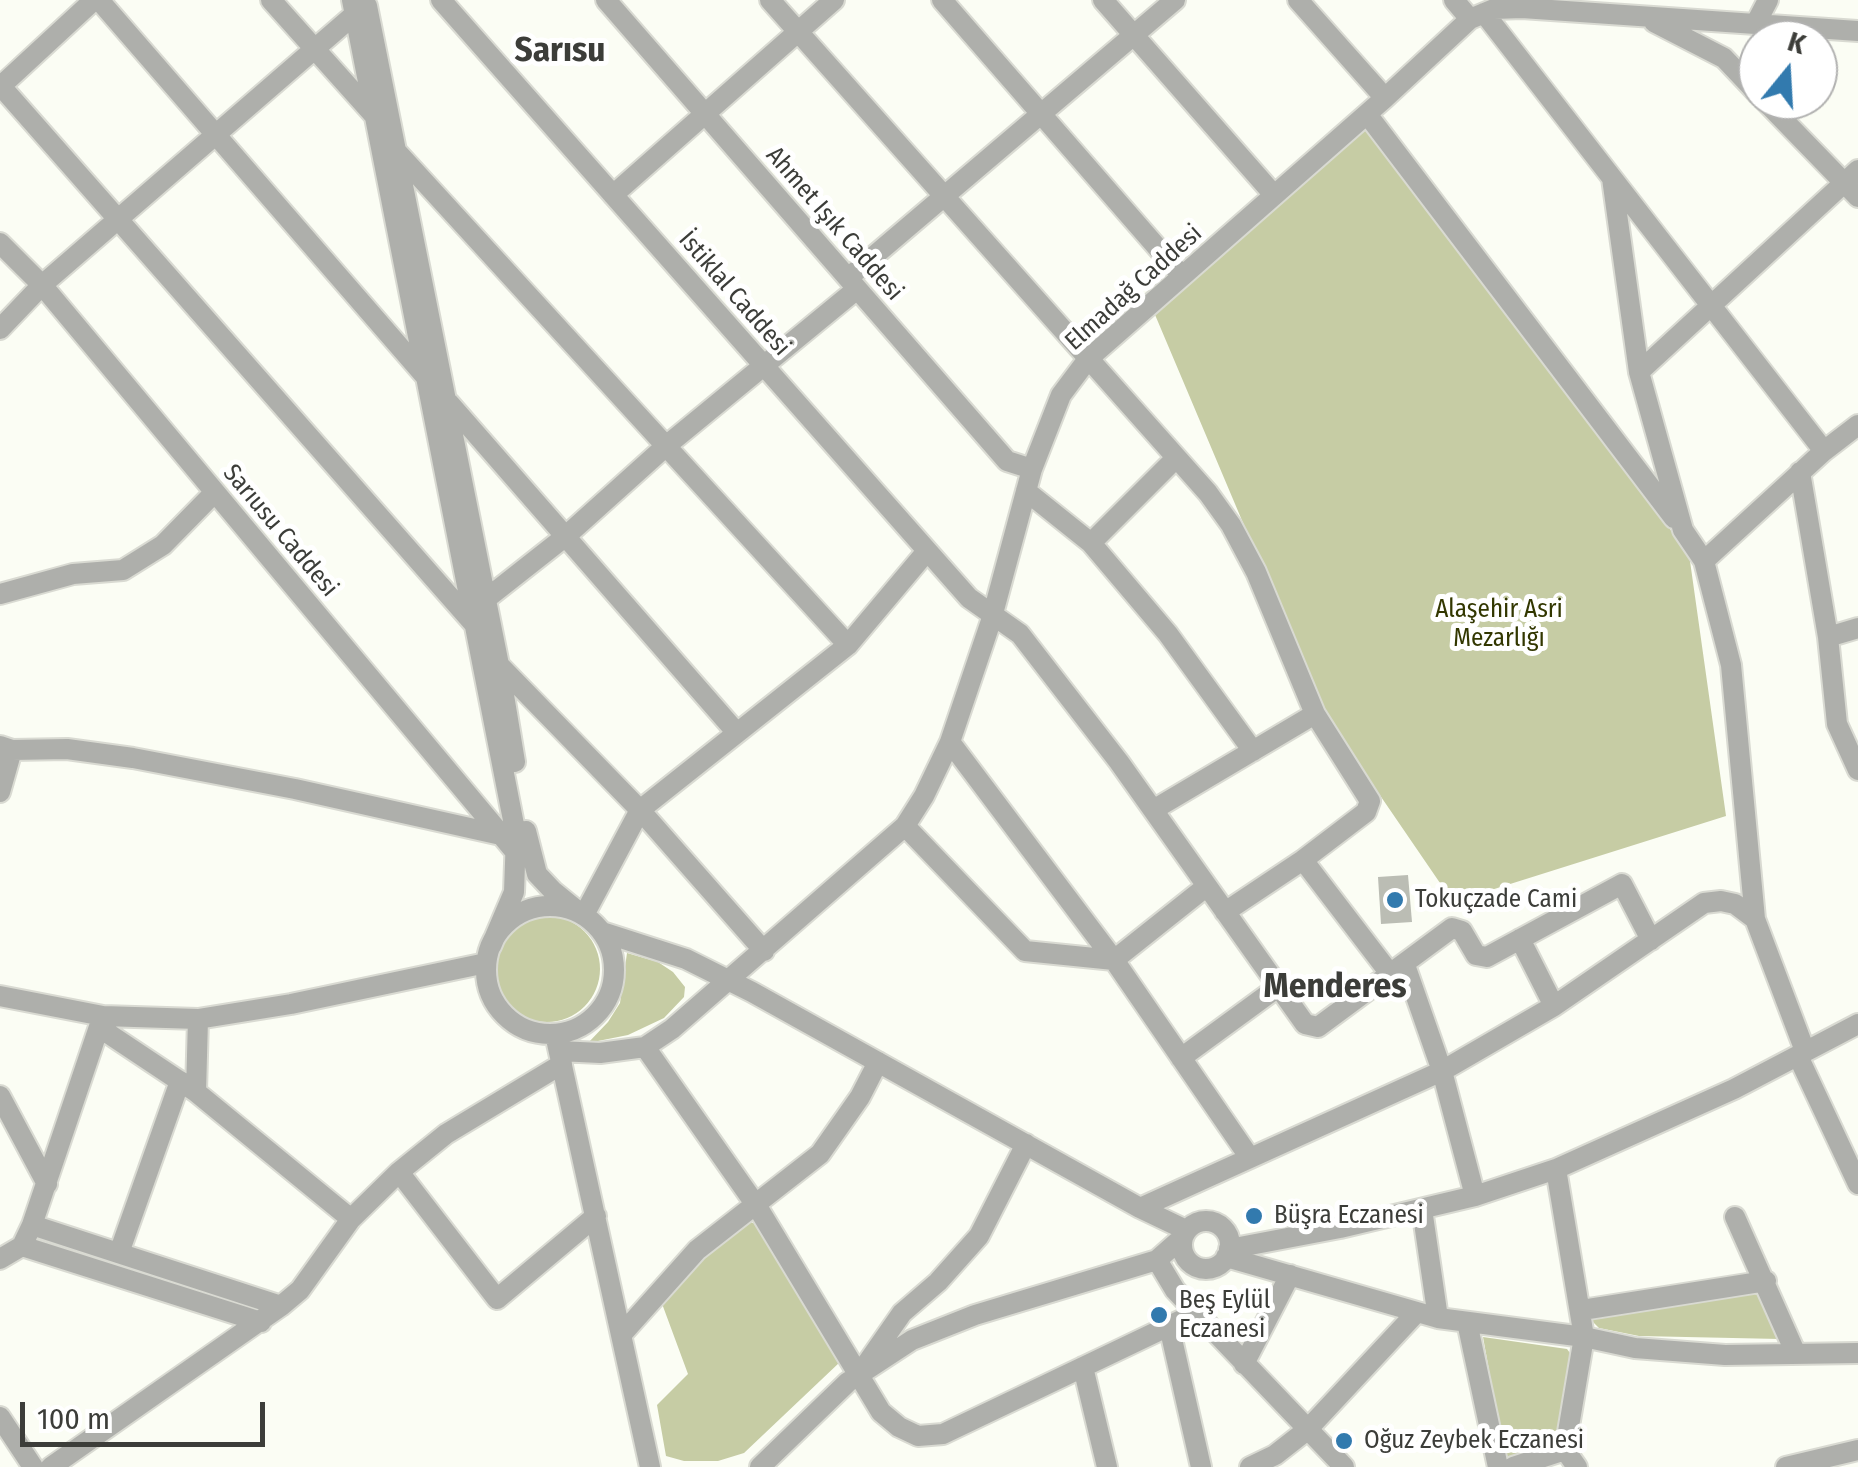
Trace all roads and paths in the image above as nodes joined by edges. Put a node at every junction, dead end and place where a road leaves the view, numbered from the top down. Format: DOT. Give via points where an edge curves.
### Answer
graph roads {
  1 [pos="96,0"];
  2 [pos="271,0"];
  3 [pos="441,0"];
  4 [pos="606,0"];
  5 [pos="770,0"];
  6 [pos="834,0"];
  7 [pos="942,0"];
  8 [pos="1103,0"];
  9 [pos="1175,0"];
  10 [pos="1298,0"];
  11 [pos="1454,0"];
  12 [pos="358,5"];
  13 [pos="1858,9"];
  14 [pos="1477,16"];
  15 [pos="1644,17"];
  16 [pos="1714,21"];
  17 [pos="1738,23"];
  18 [pos="1849,30"];
  19 [pos="798,32"];
  20 [pos="1134,36"];
  21 [pos="314,48"];
  22 [pos="1724,58"];
  23 [pos="1738,73"];
  24 [pos="0,86"];
  25 [pos="1385,98"];
  26 [pos="705,114"];
  27 [pos="1367,114"];
  28 [pos="1042,115"];
  29 [pos="375,117"];
  30 [pos="1786,120"];
  31 [pos="215,134"];
  32 [pos="396,151"];
  33 [pos="1612,178"];
  34 [pos="1854,183"];
  35 [pos="613,194"];
  36 [pos="1274,195"];
  37 [pos="945,198"];
  38 [pos="118,219"];
  39 [pos="0,242"];
  40 [pos="1182,276"];
  41 [pos="42,284"];
  42 [pos="852,284"];
  43 [pos="1712,306"];
  44 [pos="0,329"];
  45 [pos="1088,359"];
  46 [pos="762,364"];
  47 [pos="1639,372"];
  48 [pos="425,376"];
  49 [pos="447,400"];
  50 [pos="1858,425"];
  51 [pos="666,446"];
  52 [pos="1824,450"];
  53 [pos="1176,458"];
  54 [pos="1032,469"];
  55 [pos="1800,472"];
  56 [pos="1026,491"];
  57 [pos="214,492"];
  58 [pos="1683,530"];
  59 [pos="566,536"];
  60 [pos="1091,543"];
  61 [pos="928,551"];
  62 [pos="1704,560"];
  63 [pos="0,594"];
  64 [pos="486,598"];
  65 [pos="993,616"];
  66 [pos="475,625"];
  67 [pos="1858,628"];
  68 [pos="1828,637"];
  69 [pos="848,645"];
  70 [pos="500,665"];
  71 [pos="1315,714"];
  72 [pos="738,732"];
  73 [pos="950,742"];
  74 [pos="6,748"];
  75 [pos="1253,751"];
  76 [pos="1858,770"];
  77 [pos="0,792"];
  78 [pos="640,810"];
  79 [pos="1153,810"];
  80 [pos="905,826"];
  81 [pos="501,835"];
  82 [pos="518,855"];
  83 [pos="1303,860"];
  84 [pos="538,874"];
  85 [pos="1206,886"];
  86 [pos="1225,912"];
  87 [pos="582,914"];
  88 [pos="1755,919"];
  89 [pos="602,932"];
  90 [pos="1520,939"];
  91 [pos="1651,940"];
  92 [pos="764,950"];
  93 [pos="488,955"];
  94 [pos="1114,960"];
  95 [pos="1398,970"];
  96 [pos="729,980"];
  97 [pos="1278,987"];
  98 [pos="0,996"];
  99 [pos="1554,1006"];
  100 [pos="198,1019"];
  101 [pos="102,1022"];
  102 [pos="1858,1024"];
  103 [pos="646,1047"];
  104 [pos="558,1050"];
  105 [pos="1802,1054"];
  106 [pos="1181,1058"];
  107 [pos="878,1062"];
  108 [pos="1442,1072"];
  109 [pos="188,1087"];
  110 [pos="0,1096"];
  111 [pos="1026,1144"];
  112 [pos="1250,1158"];
  113 [pos="1556,1169"];
  114 [pos="399,1172"];
  115 [pos="47,1184"];
  116 [pos="1858,1184"];
  117 [pos="1475,1196"];
  118 [pos="756,1204"];
  119 [pos="1140,1208"];
  120 [pos="1422,1209"];
  121 [pos="596,1216"];
  122 [pos="1735,1217"];
  123 [pos="351,1219"];
  124 [pos="32,1225"];
  125 [pos="1222,1226"];
  126 [pos="1184,1233"];
  127 [pos="1281,1238"];
  128 [pos="22,1246"];
  129 [pos="119,1253"];
  130 [pos="1228,1253"];
  131 [pos="0,1259"];
  132 [pos="1157,1260"];
  133 [pos="1198,1268"];
  134 [pos="1290,1276"];
  135 [pos="1766,1281"];
  136 [pos="281,1306"];
  137 [pos="1582,1310"];
  138 [pos="1417,1312"];
  139 [pos="1196,1313"];
  140 [pos="1438,1318"];
  141 [pos="262,1322"];
  142 [pos="1467,1322"];
  143 [pos="1170,1326"];
  144 [pos="622,1334"];
  145 [pos="1584,1337"];
  146 [pos="1796,1354"];
  147 [pos="1858,1354"];
  148 [pos="1244,1364"];
  149 [pos="1083,1367"];
  150 [pos="858,1376"];
  151 [pos="0,1417"];
  152 [pos="1306,1430"];
  153 [pos="1858,1450"];
  154 [pos="1571,1458"];
  155 [pos="763,1463"];
  156 [pos="653,1465"];
  157 [pos="1791,1466"];
  158 [pos="33,1467"];
  159 [pos="50,1467"];
  160 [pos="745,1467"];
  161 [pos="1107,1467"];
  162 [pos="1201,1467"];
  163 [pos="1250,1467"];
  164 [pos="1344,1467"];
  165 [pos="1498,1467"];
  166 [pos="1513,1467"];
  1 -- 24 [label="street"];
  1 -- 31 [label="street"];
  2 -- 21 [label="street"];
  3 -- 35 [label="street, İstiklal Caddesi"];
  4 -- 26 [label="street, Ahmet Işık Caddesi"];
  5 -- 19 [label="street"];
  6 -- 19 [label="street"];
  7 -- 28 [label="street"];
  8 -- 20 [label="street"];
  9 -- 20 [label="street"];
  10 -- 25 [label="street"];
  11 -- 14 [label="street"];
  12 -- 21 [label="street"];
  12 -- 29 [label="street"];
  12 -- 32 [label="street"];
  13 -- 18 [label="street"];
  14 -- 15 [label="street" via="1522,8"];
  14 -- 25 [label="street, Elmadağ Caddesi"];
  14 -- 33 [label="street"];
  15 -- 16 [label="street"];
  15 -- 22 [label="street"];
  16 -- 17 [label="street"];
  16 -- 22 [label="street"];
  19 -- 26 [label="street"];
  19 -- 37 [label="street"];
  20 -- 28 [label="street"];
  20 -- 36 [label="street"];
  21 -- 29 [label="street"];
  21 -- 31 [label="street"];
  22 -- 23 [label="street"];
  24 -- 38 [label="street"];
  25 -- 27 [label="street, Elmadağ Caddesi"];
  26 -- 35 [label="street"];
  26 -- 42 [label="street, Ahmet Işık Caddesi"];
  27 -- 36 [label="street, Elmadağ Caddesi"];
  27 -- 58 [label="street"];
  28 -- 37 [label="street"];
  28 -- 40 [label="street"];
  29 -- 48 [label="street"];
  30 -- 34 [label="street"];
  31 -- 38 [label="street"];
  31 -- 48 [label="street"];
  32 -- 49 [label="street"];
  32 -- 51 [label="street"];
  33 -- 43 [label="street"];
  33 -- 47 [label="street"];
  34 -- 43 [label="street"];
  35 -- 46 [label="street, İstiklal Caddesi"];
  36 -- 40 [label="street, Elmadağ Caddesi"];
  37 -- 42 [label="street"];
  37 -- 45 [label="street"];
  38 -- 41 [label="street"];
  38 -- 66 [label="street"];
  39 -- 41 [label="street, Sarıusu Caddesi"];
  40 -- 45 [label="street, Elmadağ Caddesi"];
  41 -- 44 [label="street"];
  41 -- 57 [label="street, Sarıusu Caddesi"];
  42 -- 46 [label="street"];
  42 -- 54 [label="street, Ahmet Işık Caddesi" via="1007,461"];
  43 -- 47 [label="street"];
  43 -- 52 [label="street"];
  45 -- 53 [label="street"];
  45 -- 54 [label="street, Elmadağ Caddesi" via="1061,395"];
  46 -- 51 [label="street"];
  46 -- 61 [label="street, İstiklal Caddesi"];
  47 -- 58 [label="street"];
  48 -- 66 [label="street"];
  49 -- 59 [label="street"];
  49 -- 64 [label="street"];
  50 -- 52 [label="street"];
  51 -- 59 [label="street"];
  51 -- 69 [label="street"];
  52 -- 55 [label="street"];
  53 -- 60 [label="street"];
  53 -- 71 [label="street" via="1208,493 1256,572"];
  54 -- 56 [label="street, Elmadağ Caddesi"];
  55 -- 62 [label="street"];
  55 -- 68 [label="street"];
  56 -- 60 [label="street"];
  56 -- 65 [label="street, Elmadağ Caddesi"];
  57 -- 63 [label="street" via="163,545 123,570 73,574"];
  57 -- 81 [label="street, Sarıusu Caddesi"];
  58 -- 62 [label="street"];
  59 -- 64 [label="street"];
  59 -- 72 [label="street"];
  60 -- 75 [label="street"];
  61 -- 65 [label="street, İstiklal Caddesi"];
  61 -- 69 [label="street"];
  62 -- 88 [label="street" via="1731,665"];
  64 -- 70 [label="street"];
  65 -- 73 [label="street, Elmadağ Caddesi"];
  65 -- 79 [label="street, İstiklal Caddesi" via="1020,634"];
  66 -- 82 [label="street"];
  67 -- 68 [label="street"];
  68 -- 76 [label="street" via="1837,724"];
  69 -- 72 [label="street"];
  70 -- 78 [label="street"];
  70 -- 84 [label="street"];
  71 -- 75 [label="street"];
  71 -- 83 [label="street" via="1370,801 1366,812"];
  72 -- 78 [label="street"];
  73 -- 80 [label="street, Elmadağ Caddesi"];
  73 -- 94 [label="street"];
  74 -- 77 [label="street"];
  74 -- 81 [label="street" via="132,758"];
  75 -- 79 [label="street"];
  78 -- 87 [label="street"];
  78 -- 92 [label="street"];
  79 -- 85 [label="street, İstiklal Caddesi"];
  80 -- 92 [label="street, Elmadağ Caddesi"];
  80 -- 94 [label="street" via="1025,951"];
  81 -- 82 [label="street, Sarıusu Caddesi"];
  82 -- 84 [label="street, Sarıusu Caddesi"];
  82 -- 93 [label="street" via="514,892"];
  83 -- 86 [label="street"];
  83 -- 95 [label="street"];
  84 -- 87 [label="street, Sarıusu Caddesi"];
  85 -- 86 [label="street, İstiklal Caddesi"];
  85 -- 94 [label="street"];
  86 -- 97 [label="street, İstiklal Caddesi"];
  87 -- 89 [label="street"];
  87 -- 93 [label="street" via="560,906 528,910 502,928"];
  88 -- 91 [label="street" via="1735,904 1704,903"];
  88 -- 105 [label="street"];
  89 -- 96 [label="street"];
  89 -- 104 [label="street" via="612,950 612,988 591,1020"];
  90 -- 91 [label="street" via="1622,884"];
  90 -- 95 [label="street" via="1488,958 1476,955 1462,930 1452,928"];
  90 -- 99 [label="street"];
  91 -- 99 [label="street"];
  92 -- 96 [label="street, Elmadağ Caddesi"];
  93 -- 100 [label="street" via="291,1004"];
  93 -- 104 [label="street" via="488,986 497,1006"];
  94 -- 106 [label="street"];
  95 -- 97 [label="street, İstiklal Caddesi" via="1318,1028 1305,1024"];
  95 -- 108 [label="street"];
  96 -- 103 [label="street, Elmadağ Caddesi"];
  96 -- 107 [label="street"];
  97 -- 106 [label="street"];
  98 -- 101 [label="street"];
  99 -- 108 [label="street"];
  100 -- 101 [label="street"];
  100 -- 109 [label="street"];
  101 -- 109 [label="street"];
  101 -- 115 [label="street"];
  102 -- 105 [label="street"];
  103 -- 104 [label="street"];
  103 -- 118 [label="street"];
  104 -- 114 [label="street"];
  104 -- 121 [label="street"];
  105 -- 113 [label="street"];
  105 -- 116 [label="street"];
  106 -- 112 [label="street"];
  107 -- 111 [label="street"];
  107 -- 118 [label="street" via="820,1154"];
  108 -- 112 [label="street"];
  108 -- 117 [label="street"];
  109 -- 123 [label="street"];
  109 -- 129 [label="street"];
  110 -- 115 [label="street"];
  111 -- 119 [label="street"];
  111 -- 150 [label="street" via="978,1236 902,1313"];
  112 -- 119 [label="street"];
  113 -- 117 [label="street"];
  113 -- 137 [label="street"];
  114 -- 121 [label="street" via="497,1299"];
  114 -- 123 [label="street"];
  115 -- 124 [label="street"];
  117 -- 120 [label="street"];
  118 -- 144 [label="street" via="697,1250"];
  118 -- 150 [label="street"];
  119 -- 126 [label="street"];
  120 -- 127 [label="street"];
  120 -- 140 [label="street"];
  121 -- 144 [label="street"];
  122 -- 135 [label="street"];
  123 -- 136 [label="street"];
  124 -- 128 [label="street"];
  124 -- 129 [label="street"];
  125 -- 126 [label="street" via="1206,1220"];
  125 -- 127 [label="street"];
  125 -- 130 [label="street"];
  126 -- 132 [label="street"];
  126 -- 133 [label="street" via="1182,1252"];
  127 -- 130 [label="street"];
  128 -- 131 [label="street"];
  128 -- 141 [label="street"];
  129 -- 136 [label="street"];
  130 -- 133 [label="street" via="1214,1268"];
  130 -- 134 [label="street"];
  132 -- 133 [label="street"];
  132 -- 139 [label="street"];
  132 -- 150 [label="street" via="912,1340"];
  134 -- 138 [label="street"];
  134 -- 148 [label="street"];
  135 -- 137 [label="street"];
  135 -- 146 [label="street"];
  136 -- 141 [label="street"];
  137 -- 145 [label="street"];
  138 -- 140 [label="street"];
  138 -- 152 [label="street"];
  139 -- 143 [label="street"];
  139 -- 148 [label="street"];
  140 -- 142 [label="street"];
  141 -- 159 [label="street"];
  142 -- 145 [label="street"];
  142 -- 165 [label="street"];
  143 -- 149 [label="street"];
  143 -- 162 [label="street"];
  144 -- 156 [label="street"];
  145 -- 146 [label="street" via="1653,1350"];
  145 -- 154 [label="street"];
  146 -- 147 [label="street"];
  148 -- 152 [label="street"];
  149 -- 150 [label="street" via="942,1434 918,1436 880,1412"];
  149 -- 161 [label="street"];
  150 -- 155 [label="street"];
  151 -- 158 [label="street"];
  152 -- 163 [label="street"];
  152 -- 164 [label="street"];
  153 -- 157 [label="street"];
  154 -- 166 [label="street"];
  155 -- 160 [label="street"];
}
